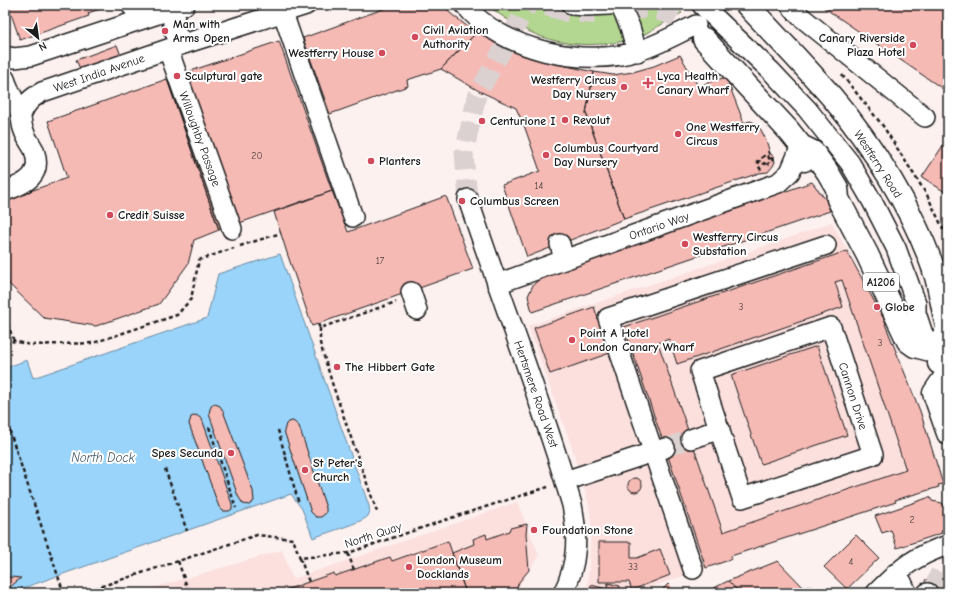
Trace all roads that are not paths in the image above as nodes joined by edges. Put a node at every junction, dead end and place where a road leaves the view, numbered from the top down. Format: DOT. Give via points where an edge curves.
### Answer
graph roads {
  1 [pos="306,5"];
  2 [pos="465,5"];
  3 [pos="572,5"];
  4 [pos="609,5"];
  5 [pos="620,5"];
  6 [pos="702,5"];
  7 [pos="747,5"];
  8 [pos="790,5"];
  9 [pos="182,6"];
  10 [pos="137,12"];
  11 [pos="283,12"];
  12 [pos="700,32"];
  13 [pos="187,43"];
  14 [pos="168,49"];
  15 [pos="637,52"];
  16 [pos="5,56"];
  17 [pos="5,79"];
  18 [pos="21,115"];
  19 [pos="925,117"];
  20 [pos="801,146"];
  21 [pos="5,191"];
  22 [pos="468,199"];
  23 [pos="353,216"];
  24 [pos="232,229"];
  25 [pos="826,245"];
  26 [pos="941,279"];
  27 [pos="497,284"];
  28 [pos="411,292"];
  29 [pos="417,310"];
  30 [pos="944,367"];
  31 [pos="720,429"];
  32 [pos="948,433"];
  33 [pos="691,439"];
  34 [pos="659,450"];
  35 [pos="565,481"];
  36 [pos="948,545"];
  37 [pos="693,570"];
  38 [pos="896,573"];
  39 [pos="563,593"];
  40 [pos="876,593"];
  41 [pos="907,593"];
  1 -- 11 [label="street, West India Avenue"];
  2 -- 15 [label="street" via="474,15 498,32 553,54 605,58"];
  3 -- 4 [label="street"];
  5 -- 15 [label="street"];
  6 -- 30 [label="street, Westferry Road" via="807,109 850,163 896,248 916,303 925,309 934,330"];
  7 -- 26 [label="main road, Westferry Road" via="831,96 855,126 886,172"];
  8 -- 19 [label="street" via="800,16"];
  9 -- 10 [label="street"];
  9 -- 13 [label="street" via="173,18 173,28 179,39"];
  10 -- 16 [label="street" via="31,56"];
  11 -- 13 [label="street, West India Avenue"];
  11 -- 23 [label="street"];
  12 -- 15 [label="street"];
  12 -- 20 [label="main road, A1206"];
  13 -- 14 [label="street, West India Avenue"];
  14 -- 18 [label="street, West India Avenue" via="42,92 29,101"];
  14 -- 24 [label="street, Willoughby Passage"];
  17 -- 18 [label="street"];
  18 -- 21 [label="street" via="22,127 34,150 37,165 24,183"];
  20 -- 27 [label="street, Ontario Way" via="790,172 778,183 562,252"];
  20 -- 30 [label="main road, A1206" via="804,159 827,193 838,199 868,254 908,342"];
  22 -- 27 [label="street, Hertsmere Road West"];
  25 -- 34 [label="street" via="608,318"];
  26 -- 30 [label="main road, Westferry Road" via="947,326"];
  27 -- 35 [label="street, Hertsmere Road West"];
  28 -- 29 [label="street"];
  30 -- 32 [label="main road, Westferry Road" via="934,392"];
  31 -- 31 [label="street, Cannon Drive" via="700,370 831,327 873,455 742,498"];
  31 -- 33 [label="street"];
  34 -- 35 [label="street"];
  34 -- 37 [label="street"];
  35 -- 39 [label="street, Hertsmere Road West" via="576,525 576,546 574,566"];
  36 -- 38 [label="street" via="909,562"];
  38 -- 40 [label="street"];
  38 -- 41 [label="street"];
}
